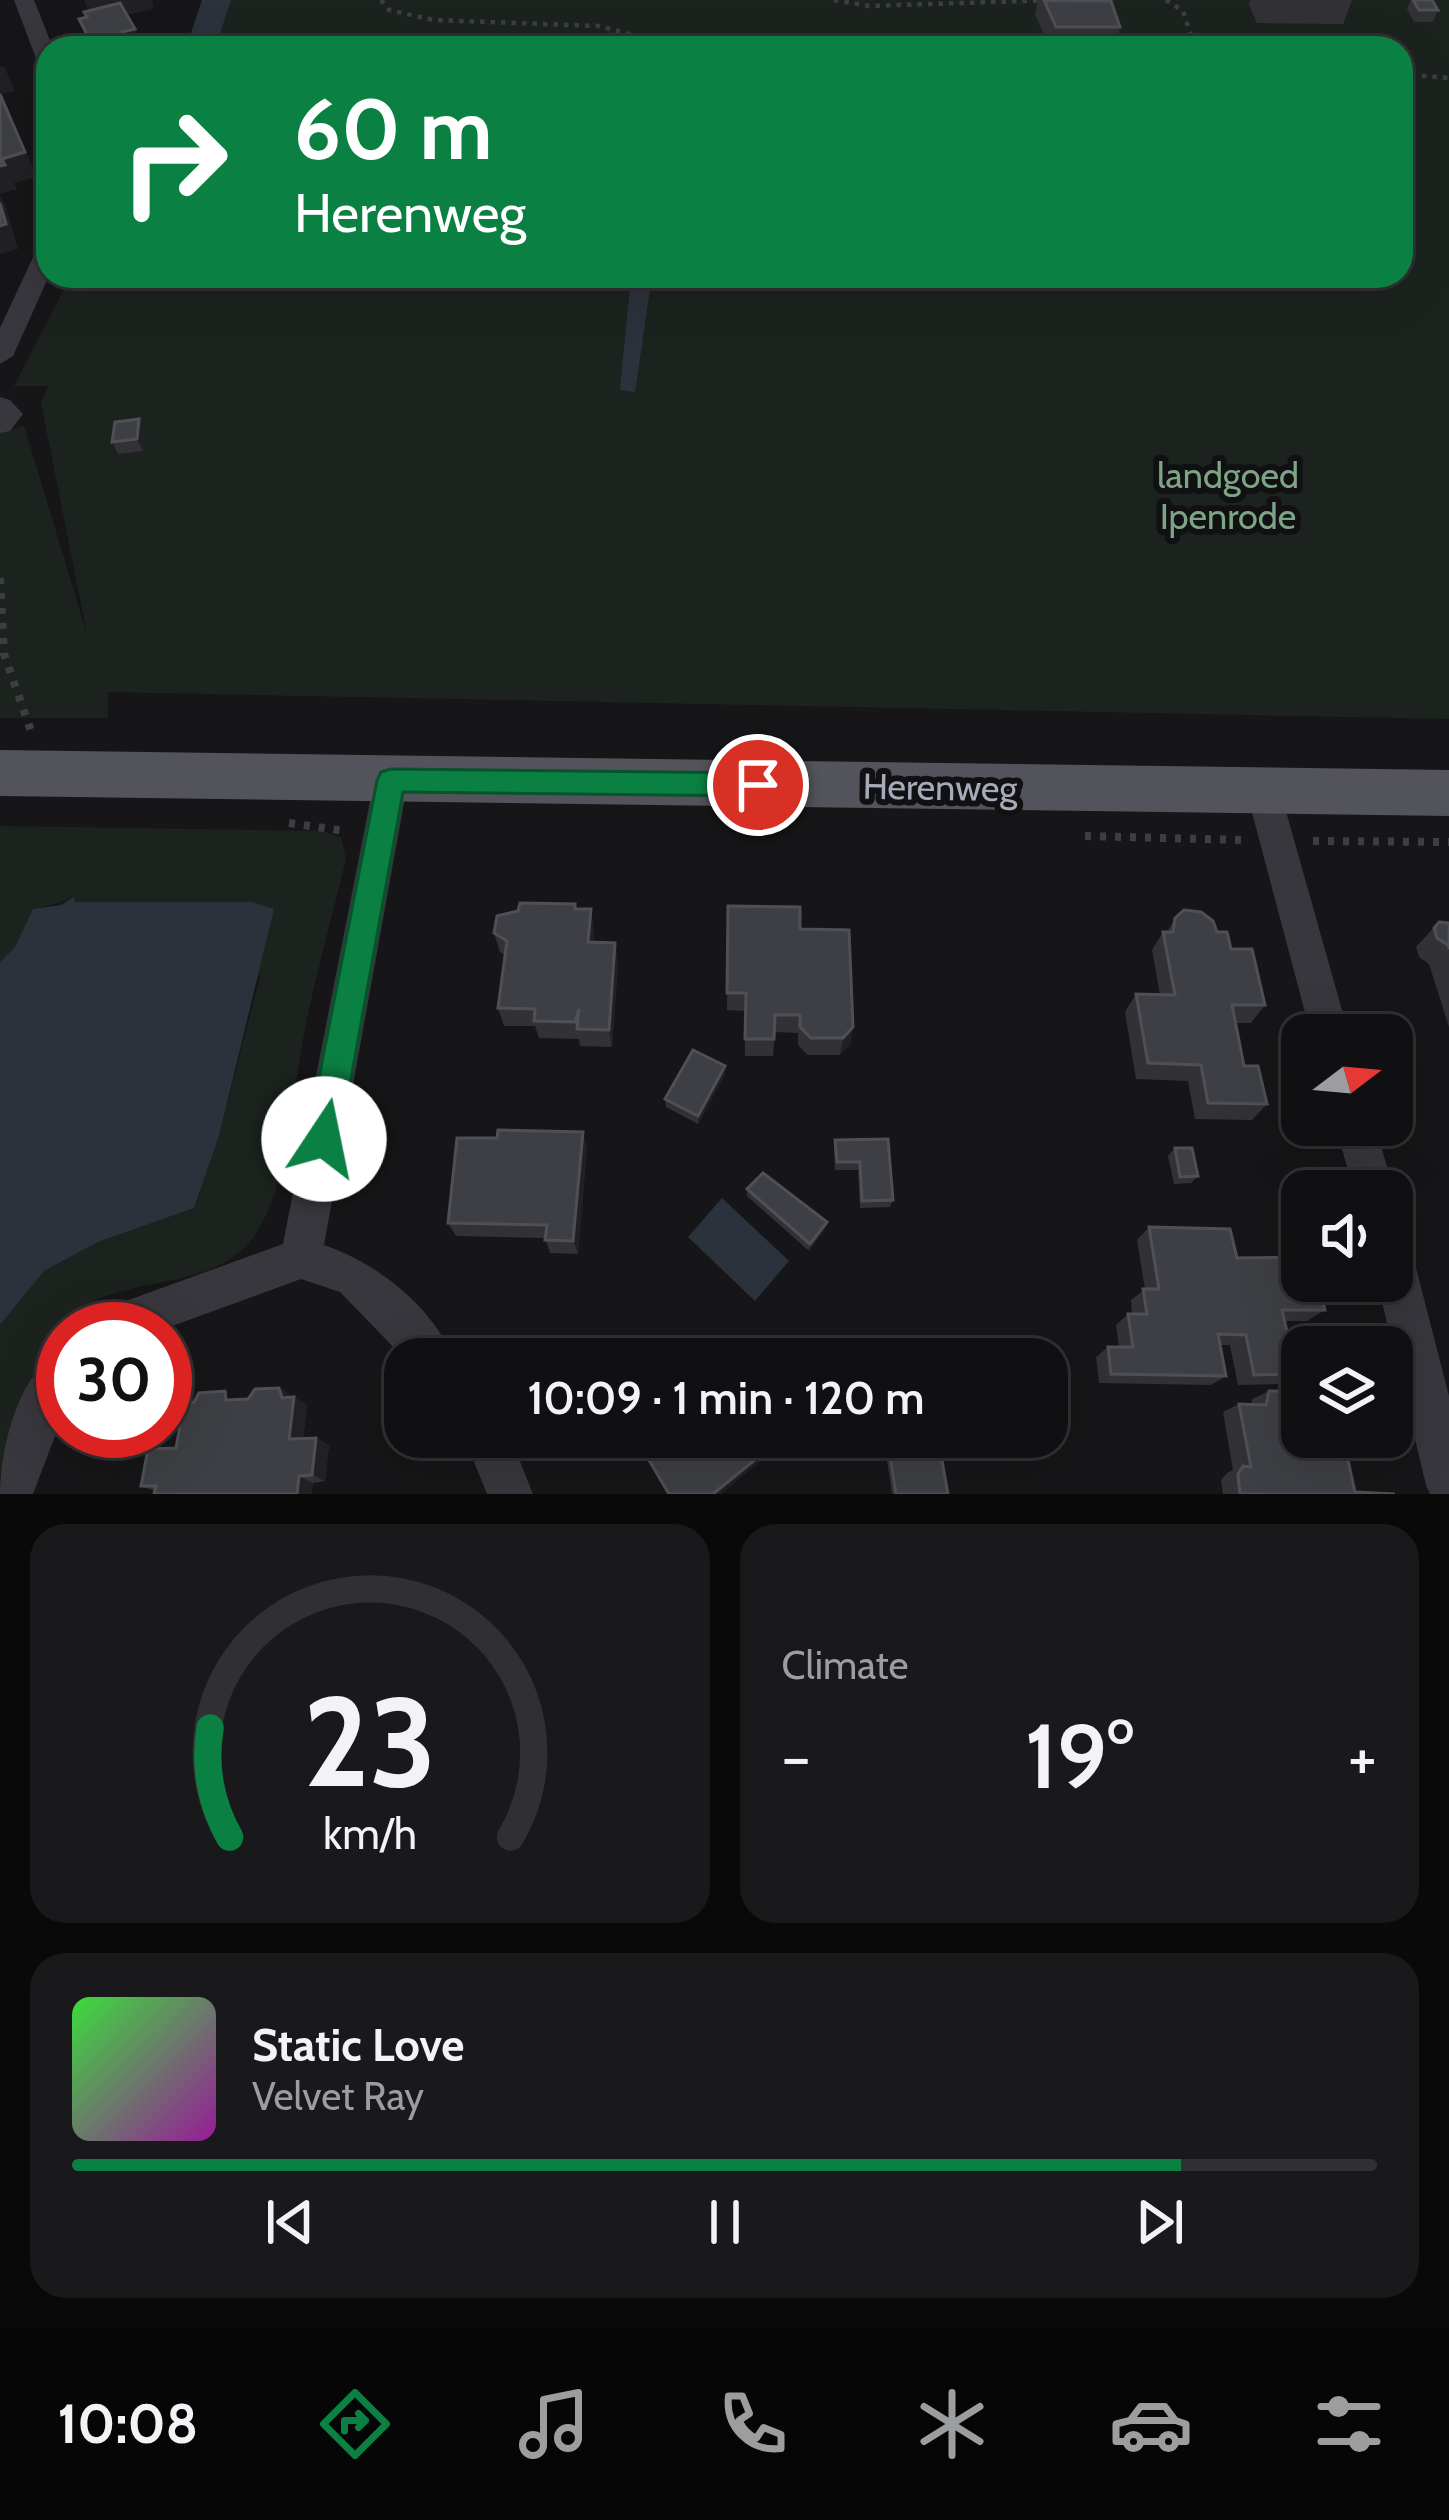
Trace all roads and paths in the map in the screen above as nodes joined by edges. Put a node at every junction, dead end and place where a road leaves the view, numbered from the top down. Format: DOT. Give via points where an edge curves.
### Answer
graph roads {
  1 [pos="24,0"];
  2 [pos="381,0"];
  3 [pos="834,0"];
  4 [pos="1058,0"];
  5 [pos="1166,0"];
  6 [pos="38,36"];
  7 [pos="631,36"];
  8 [pos="1191,36"];
  9 [pos="1413,75"];
  10 [pos="1449,78"];
  11 [pos="36,277"];
  12 [pos="0,356"];
  13 [pos="0,406"];
  14 [pos="0,424"];
  15 [pos="0,578"];
  16 [pos="16,754"];
  17 [pos="391,781"];
  18 [pos="1263,790"];
  19 [pos="1449,793"];
  20 [pos="1324,1014"];
  21 [pos="301,1258"];
  22 [pos="180,1302"];
  23 [pos="1403,1302"];
  24 [pos="416,1338"];
  25 [pos="36,1418"];
  26 [pos="495,1458"];
  27 [pos="1449,1486"];
  28 [pos="10,1494"];
  29 [pos="510,1494"];
  1 -- 6 [label="street"];
  2 -- 7 [label="path" via="389,10 433,20 578,25"];
  3 -- 4 [label="path"];
  5 -- 8 [label="path" via="1183,11"];
  9 -- 10 [label="path"];
  11 -- 12 [label="street"];
  13 -- 14 [label="street" via="9,414"];
  15 -- 16 [label="path"];
  16 -- 17 [label="main road, Herenweg"];
  17 -- 18 [label="main road, Herenweg"];
  17 -- 21 [label="street"];
  18 -- 19 [label="main road, Herenweg"];
  18 -- 20 [label="street"];
  21 -- 22 [label="street"];
  21 -- 24 [label="street" via="353,1276"];
  23 -- 27 [label="street"];
  25 -- 28 [label="street"];
  26 -- 29 [label="street"];
}
